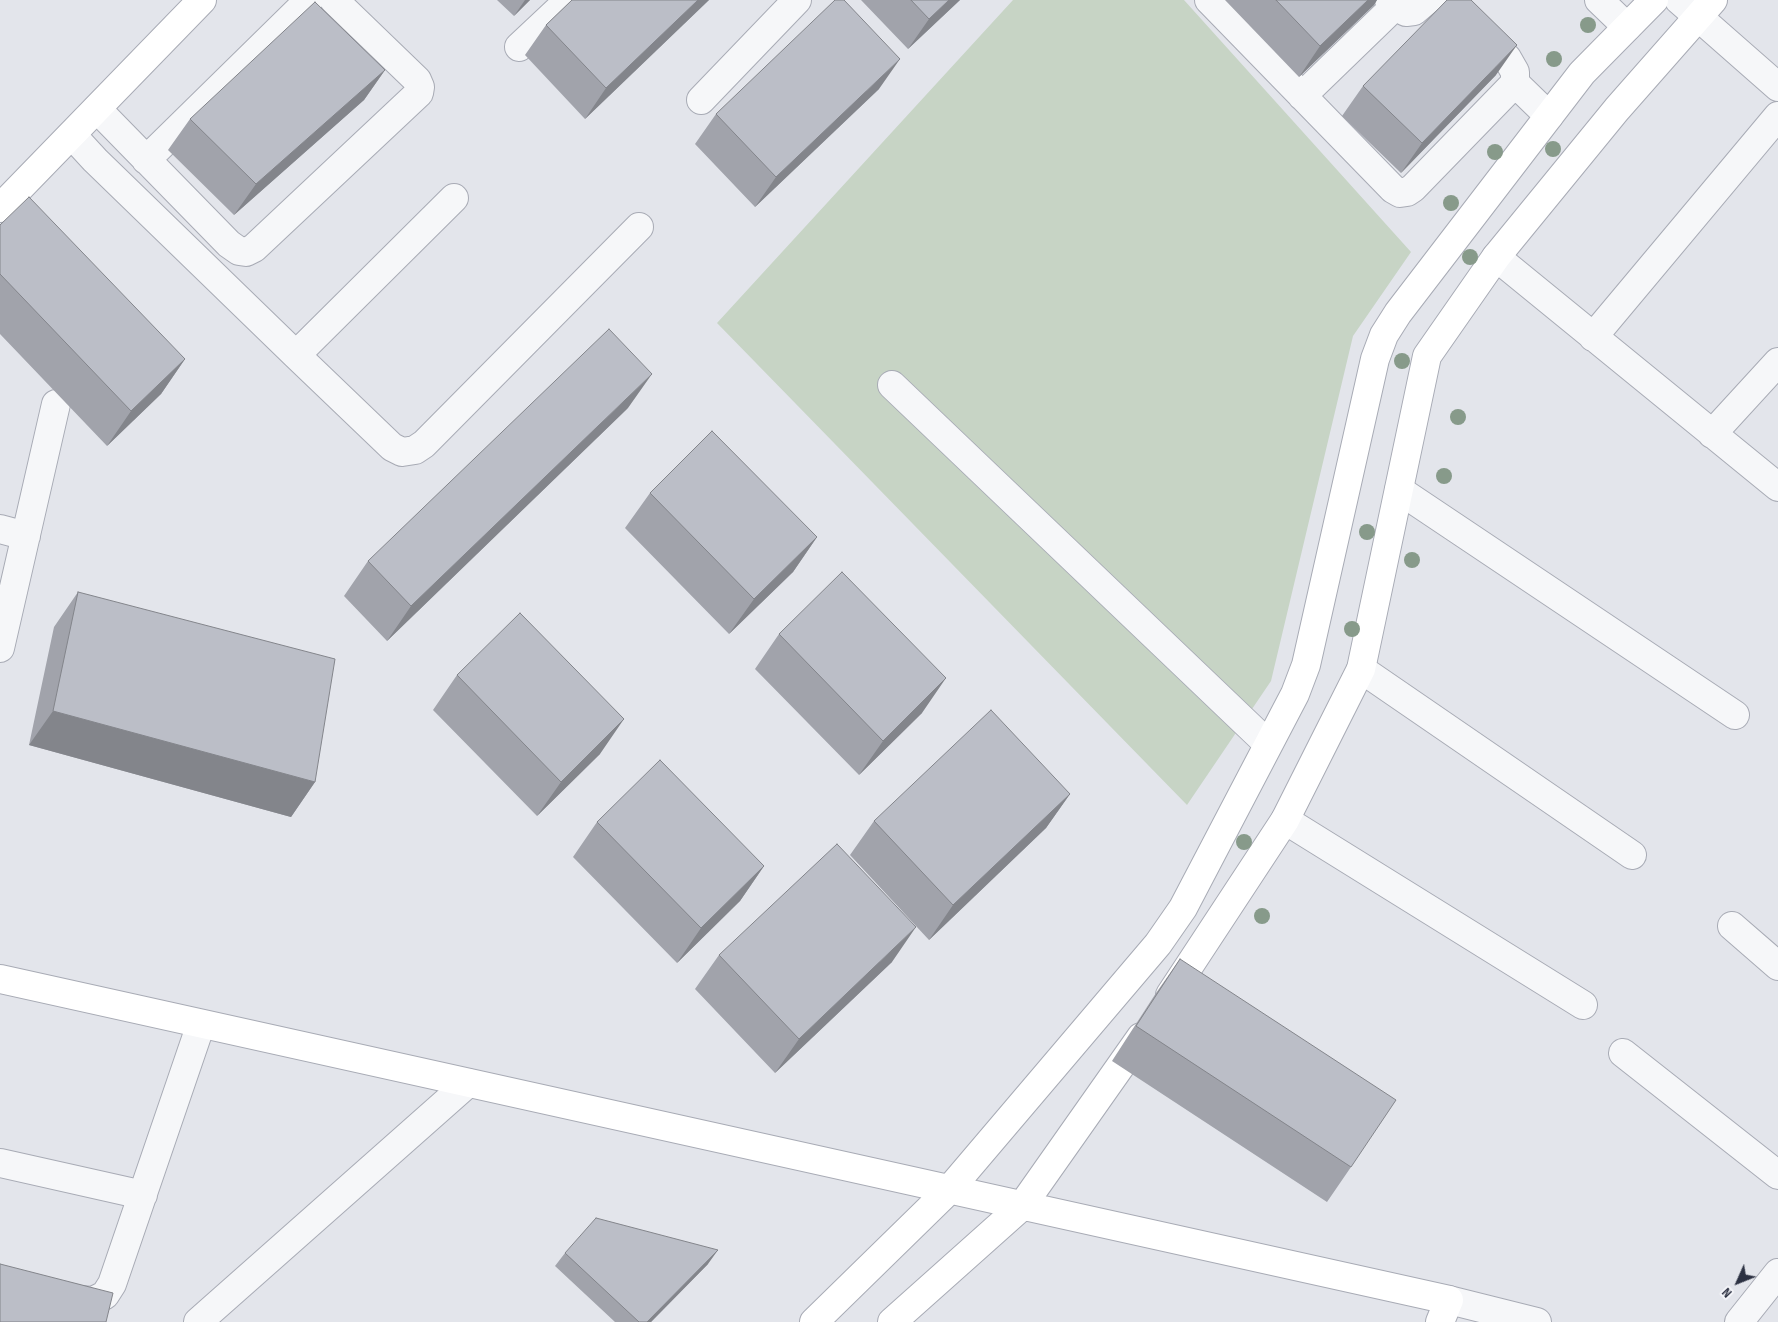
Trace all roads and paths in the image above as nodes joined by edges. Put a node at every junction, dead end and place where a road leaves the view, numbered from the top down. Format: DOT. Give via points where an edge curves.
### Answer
graph roads {
  1 [pos="202,0"];
  2 [pos="309,0"];
  3 [pos="334,0"];
  4 [pos="569,0"];
  5 [pos="797,0"];
  6 [pos="1209,0"];
  7 [pos="1427,0"];
  8 [pos="1448,0"];
  9 [pos="1599,0"];
  10 [pos="1654,0"];
  11 [pos="1392,3"];
  12 [pos="1696,6"];
  13 [pos="1627,27"];
  14 [pos="519,47"];
  15 [pos="1515,83"];
  16 [pos="1778,87"];
  17 [pos="1302,96"];
  18 [pos="701,100"];
  19 [pos="97,109"];
  20 [pos="1549,116"];
  21 [pos="1778,116"];
  22 [pos="72,135"];
  23 [pos="146,160"];
  24 [pos="454,198"];
  25 [pos="0,208"];
  26 [pos="639,227"];
  27 [pos="1496,257"];
  28 [pos="1593,337"];
  29 [pos="296,355"];
  30 [pos="1778,362"];
  31 [pos="892,385"];
  32 [pos="56,404"];
  33 [pos="1712,434"];
  34 [pos="1778,487"];
  35 [pos="1399,490"];
  36 [pos="0,529"];
  37 [pos="26,536"];
  38 [pos="0,648"];
  39 [pos="1362,669"];
  40 [pos="1735,715"];
  41 [pos="1268,744"];
  42 [pos="1285,820"];
  43 [pos="1632,855"];
  44 [pos="1732,926"];
  45 [pos="1778,966"];
  46 [pos="0,979"];
  47 [pos="1584,1005"];
  48 [pos="201,1024"];
  49 [pos="1623,1053"];
  50 [pos="468,1083"];
  51 [pos="0,1163"];
  52 [pos="1778,1176"];
  53 [pos="949,1190"];
  54 [pos="143,1195"];
  55 [pos="1022,1206"];
  56 [pos="1776,1278"];
  57 [pos="0,1284"];
  58 [pos="1445,1311"];
  59 [pos="198,1322"];
  60 [pos="814,1322"];
  61 [pos="892,1322"];
  62 [pos="1537,1322"];
  63 [pos="1739,1322"];
  1 -- 19 [label="street"];
  2 -- 23 [label="street"];
  3 -- 23 [label="street" via="417,80 419,93 254,248 239,251 229,244"];
  4 -- 14 [label="street"];
  5 -- 18 [label="street"];
  6 -- 17 [label="street"];
  7 -- 11 [label="street" via="1414,11 1406,12"];
  8 -- 15 [label="street" via="1507,58 1515,72"];
  9 -- 13 [label="street"];
  10 -- 13 [label="street"];
  11 -- 17 [label="street"];
  12 -- 16 [label="street"];
  12 -- 27 [label="street" via="1618,109"];
  13 -- 20 [label="street" via="1582,72"];
  15 -- 17 [label="street" via="1413,188 1400,193"];
  15 -- 20 [label="street"];
  19 -- 22 [label="street"];
  19 -- 23 [label="street"];
  20 -- 41 [label="street" via="1384,335 1375,359 1306,665 1295,694"];
  21 -- 28 [label="street"];
  22 -- 25 [label="street"];
  22 -- 29 [label="street"];
  24 -- 29 [label="street"];
  26 -- 29 [label="street" via="415,450 402,452 392,447"];
  27 -- 28 [label="street"];
  27 -- 35 [label="street" via="1427,356"];
  28 -- 33 [label="street"];
  30 -- 33 [label="street"];
  31 -- 41 [label="street"];
  32 -- 37 [label="street"];
  33 -- 34 [label="street"];
  35 -- 39 [label="street"];
  35 -- 40 [label="street"];
  36 -- 37 [label="street"];
  37 -- 38 [label="street"];
  39 -- 42 [label="street"];
  39 -- 43 [label="street"];
  41 -- 53 [label="street" via="1183,908 1158,944"];
  42 -- 47 [label="street"];
  42 -- 55 [label="street" via="1191,966"];
  44 -- 45 [label="street"];
  46 -- 48 [label="street"];
  48 -- 50 [label="street"];
  48 -- 54 [label="street"];
  49 -- 52 [label="street"];
  50 -- 53 [label="street"];
  50 -- 59 [label="street"];
  51 -- 54 [label="street"];
  53 -- 55 [label="street"];
  53 -- 60 [label="street"];
  54 -- 57 [label="street" via="112,1284 105,1295 93,1301 80,1300"];
  55 -- 58 [label="street"];
  55 -- 61 [label="street"];
  56 -- 63 [label="street"];
  58 -- 62 [label="street"];
}
